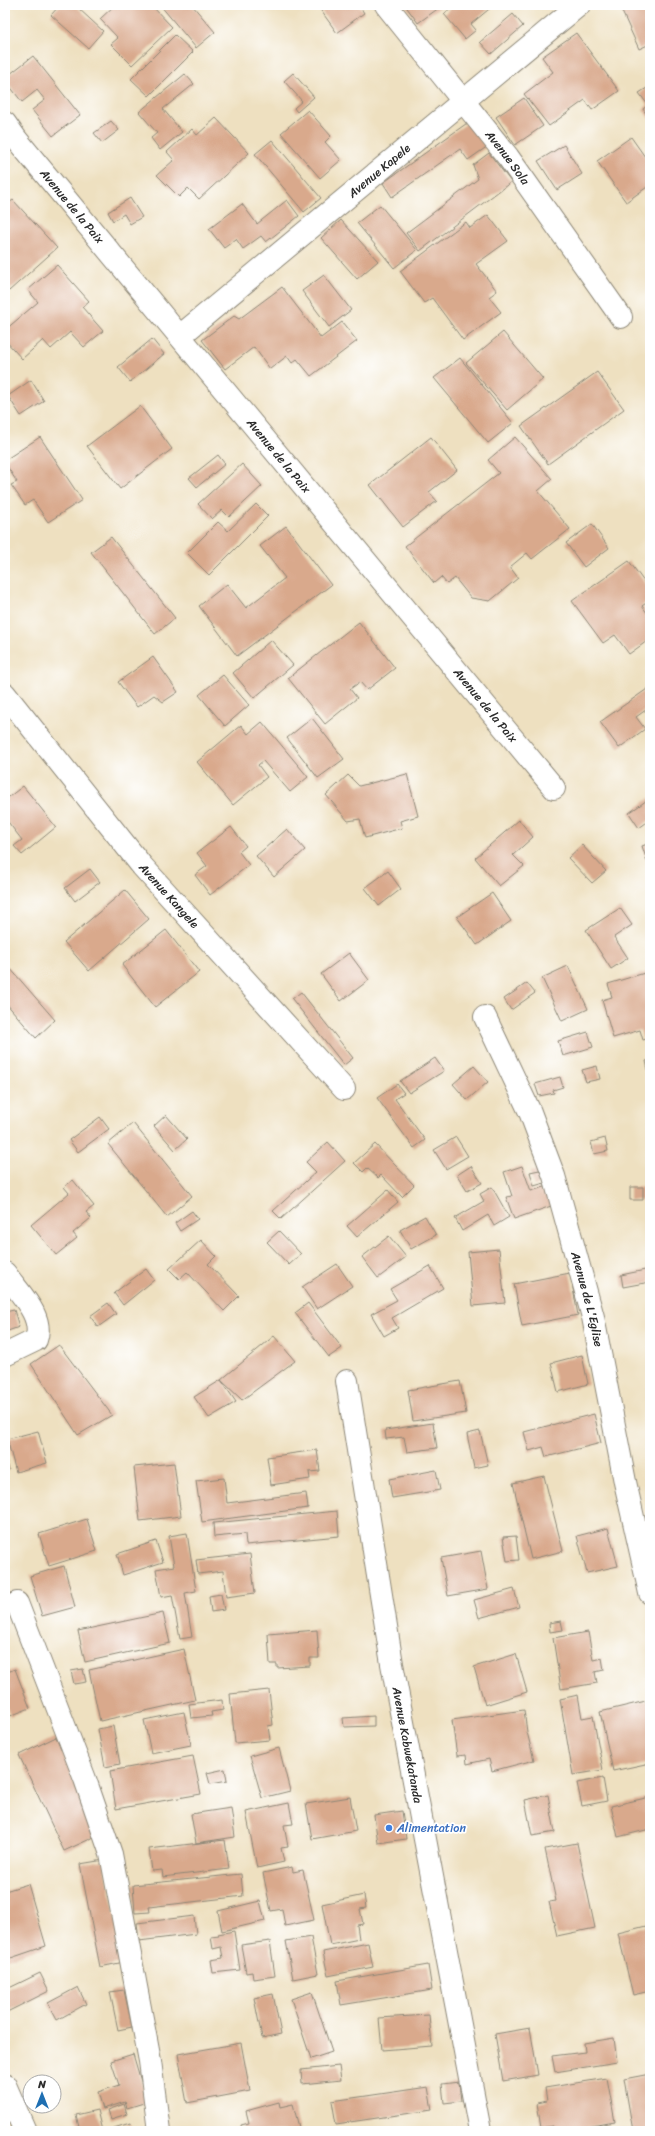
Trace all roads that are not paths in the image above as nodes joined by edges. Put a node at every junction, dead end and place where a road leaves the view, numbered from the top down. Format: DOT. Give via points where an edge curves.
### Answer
graph roads {
  1 [pos="386,5"];
  2 [pos="579,5"];
  3 [pos="465,102"];
  4 [pos="5,123"];
  5 [pos="11,145"];
  6 [pos="620,317"];
  7 [pos="180,336"];
  8 [pos="5,694"];
  9 [pos="554,788"];
  10 [pos="485,1017"];
  11 [pos="344,1089"];
  12 [pos="5,1274"];
  13 [pos="5,1355"];
  14 [pos="347,1382"];
  15 [pos="644,1546"];
  16 [pos="650,1593"];
  17 [pos="17,1603"];
  18 [pos="5,2086"];
  19 [pos="25,2131"];
  20 [pos="159,2131"];
  21 [pos="480,2131"];
  1 -- 3 [label="street, Avenue Sola"];
  2 -- 3 [label="street, Avenue Kapele"];
  3 -- 6 [label="street, Avenue Sola" via="508,158"];
  3 -- 7 [label="street, Avenue Kapele"];
  4 -- 5 [label="street, Avenue de la Paix"];
  5 -- 7 [label="street, Avenue de la Paix"];
  7 -- 9 [label="street, Avenue de la Paix"];
  8 -- 11 [label="street, Avenue Kangele" via="142,866"];
  10 -- 15 [label="street, Avenue de L'Eglise" via="530,1112 554,1176 593,1318"];
  12 -- 13 [label="street" via="37,1318 39,1332 36,1340"];
  14 -- 21 [label="street, Avenue Kabwekatanda" via="392,1664"];
  15 -- 16 [label="street, Avenue de L'Eglise"];
  17 -- 20 [label="street" via="111,1854 150,2061"];
  18 -- 19 [label="street"];
}
